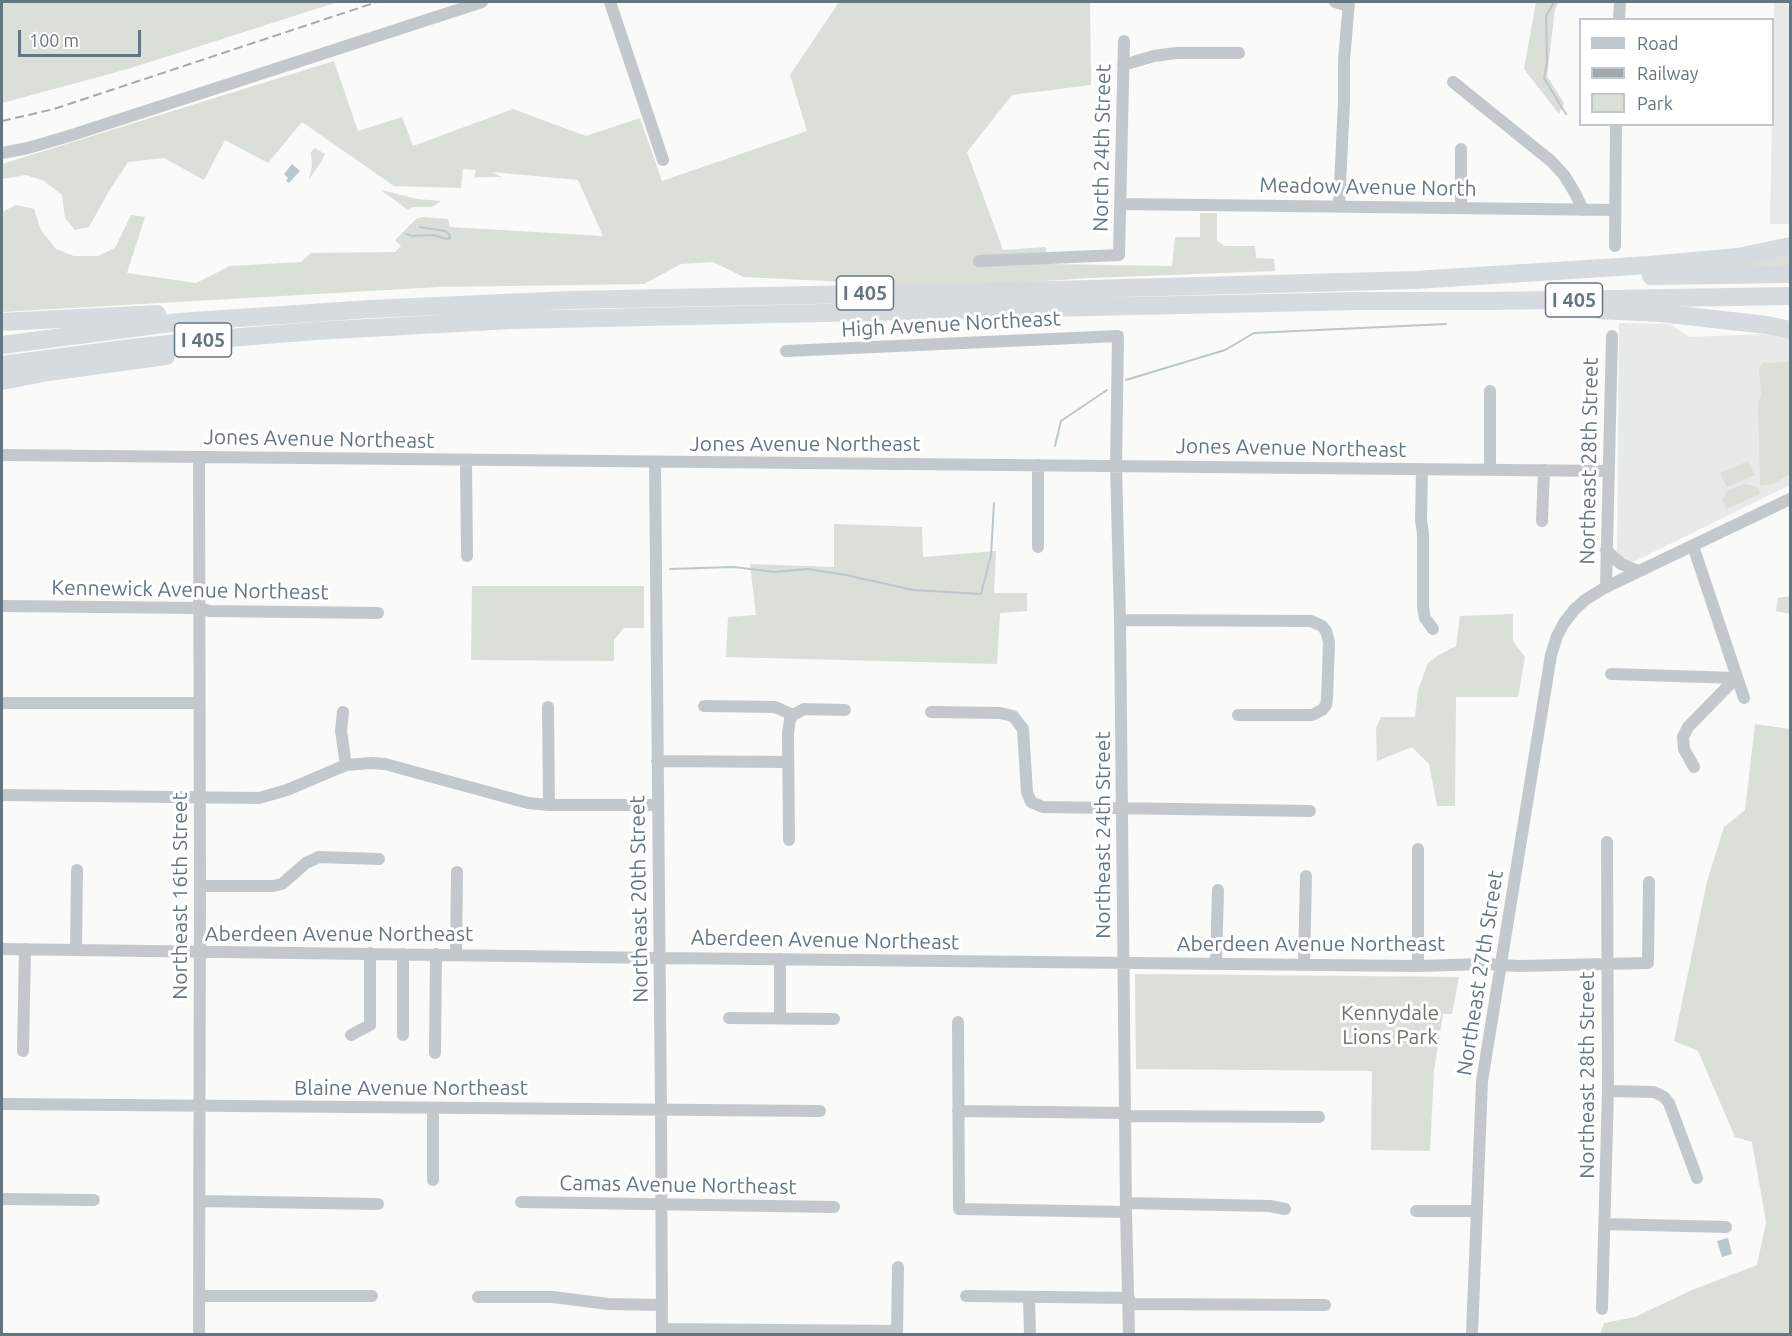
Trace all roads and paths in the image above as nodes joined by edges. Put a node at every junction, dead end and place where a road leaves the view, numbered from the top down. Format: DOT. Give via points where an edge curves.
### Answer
graph roads {
  1 [pos="482,2"];
  2 [pos="610,2"];
  3 [pos="1335,2"];
  4 [pos="1620,2"];
  5 [pos="1348,4"];
  6 [pos="1619,18"];
  7 [pos="1124,41"];
  8 [pos="1239,53"];
  9 [pos="1123,65"];
  10 [pos="1453,82"];
  11 [pos="1616,126"];
  12 [pos="1461,149"];
  13 [pos="2,153"];
  14 [pos="663,160"];
  15 [pos="1120,204"];
  16 [pos="1339,206"];
  17 [pos="1461,208"];
  18 [pos="1583,210"];
  19 [pos="1615,210"];
  20 [pos="1615,246"];
  21 [pos="1791,246"];
  22 [pos="979,261"];
  23 [pos="1791,274"];
  24 [pos="1415,280"];
  25 [pos="1791,296"];
  26 [pos="1358,301"];
  27 [pos="315,312"];
  28 [pos="2,322"];
  29 [pos="406,326"];
  30 [pos="1791,330"];
  31 [pos="1118,336"];
  32 [pos="1612,336"];
  33 [pos="2,345"];
  34 [pos="786,351"];
  35 [pos="2,365"];
  36 [pos="2,381"];
  37 [pos="1490,391"];
  38 [pos="2,455"];
  39 [pos="199,458"];
  40 [pos="466,460"];
  41 [pos="655,462"];
  42 [pos="1038,465"];
  43 [pos="1116,466"];
  44 [pos="1422,469"];
  45 [pos="1490,470"];
  46 [pos="1544,470"];
  47 [pos="1607,471"];
  48 [pos="1791,499"];
  49 [pos="1542,521"];
  50 [pos="1693,546"];
  51 [pos="1038,547"];
  52 [pos="1606,550"];
  53 [pos="466,556"];
  54 [pos="1639,571"];
  55 [pos="1606,588"];
  56 [pos="2,606"];
  57 [pos="200,608"];
  58 [pos="378,613"];
  59 [pos="1120,620"];
  60 [pos="1433,629"];
  61 [pos="1611,674"];
  62 [pos="1736,678"];
  63 [pos="1744,698"];
  64 [pos="2,703"];
  65 [pos="199,703"];
  66 [pos="704,706"];
  67 [pos="548,707"];
  68 [pos="845,710"];
  69 [pos="343,712"];
  70 [pos="931,712"];
  71 [pos="793,715"];
  72 [pos="1238,715"];
  73 [pos="657,761"];
  74 [pos="788,762"];
  75 [pos="346,765"];
  76 [pos="1694,767"];
  77 [pos="2,795"];
  78 [pos="199,797"];
  79 [pos="549,805"];
  80 [pos="658,805"];
  81 [pos="1123,808"];
  82 [pos="1310,811"];
  83 [pos="789,840"];
  84 [pos="1607,842"];
  85 [pos="1418,849"];
  86 [pos="379,859"];
  87 [pos="76,870"];
  88 [pos="457,872"];
  89 [pos="1306,876"];
  90 [pos="1649,882"];
  91 [pos="200,886"];
  92 [pos="1218,890"];
  93 [pos="2,949"];
  94 [pos="25,949"];
  95 [pos="76,950"];
  96 [pos="200,953"];
  97 [pos="370,953"];
  98 [pos="403,954"];
  99 [pos="436,954"];
  100 [pos="456,954"];
  101 [pos="659,958"];
  102 [pos="780,959"];
  103 [pos="1123,962"];
  104 [pos="1216,963"];
  105 [pos="1607,963"];
  106 [pos="1304,964"];
  107 [pos="1500,965"];
  108 [pos="1418,966"];
  109 [pos="729,1017"];
  110 [pos="780,1018"];
  111 [pos="834,1019"];
  112 [pos="958,1022"];
  113 [pos="351,1035"];
  114 [pos="403,1035"];
  115 [pos="23,1051"];
  116 [pos="435,1053"];
  117 [pos="1608,1091"];
  118 [pos="2,1104"];
  119 [pos="200,1107"];
  120 [pos="433,1108"];
  121 [pos="661,1109"];
  122 [pos="820,1111"];
  123 [pos="958,1111"];
  124 [pos="1125,1114"];
  125 [pos="1319,1117"];
  126 [pos="1697,1178"];
  127 [pos="433,1180"];
  128 [pos="2,1199"];
  129 [pos="94,1200"];
  130 [pos="200,1201"];
  131 [pos="522,1203"];
  132 [pos="378,1204"];
  133 [pos="662,1204"];
  134 [pos="834,1207"];
  135 [pos="1126,1207"];
  136 [pos="1286,1209"];
  137 [pos="1416,1211"];
  138 [pos="1477,1211"];
  139 [pos="1605,1224"];
  140 [pos="1726,1227"];
  141 [pos="898,1267"];
  142 [pos="199,1296"];
  143 [pos="372,1296"];
  144 [pos="966,1296"];
  145 [pos="478,1297"];
  146 [pos="1029,1298"];
  147 [pos="1129,1301"];
  148 [pos="662,1305"];
  149 [pos="1325,1305"];
  150 [pos="1602,1309"];
  151 [pos="662,1332"];
  152 [pos="897,1333"];
  153 [pos="199,1335"];
  154 [pos="1030,1335"];
  155 [pos="1129,1335"];
  156 [pos="1472,1335"];
  1 -- 13 [label="street" via="72,135"];
  2 -- 14 [label="street"];
  3 -- 5 [label="street"];
  4 -- 6 [label="street"];
  5 -- 16 [label="street"];
  7 -- 9 [label="street, North 24th Street"];
  8 -- 9 [label="street" via="1176,53"];
  9 -- 15 [label="street, North 24th Street"];
  10 -- 18 [label="street" via="1551,161 1564,175"];
  11 -- 19 [label="street"];
  12 -- 17 [label="street"];
  15 -- 16 [label="street, Meadow Avenue North"];
  15 -- 22 [label="street, North 24th Street" via="1119,255"];
  16 -- 17 [label="street, Meadow Avenue North"];
  17 -- 18 [label="street, Meadow Avenue North"];
  18 -- 19 [label="street, Meadow Avenue North"];
  19 -- 20 [label="street"];
  21 -- 24 [label="highway" via="1751,255 1649,266"];
  23 -- 24 [label="highway, I 405"];
  24 -- 27 [label="highway, I 405" via="570,300"];
  25 -- 26 [label="highway, I 405"];
  26 -- 29 [label="highway, I 405" via="578,318"];
  26 -- 30 [label="highway" via="1660,313"];
  27 -- 28 [label="highway"];
  27 -- 33 [label="highway, I 405" via="180,322"];
  29 -- 35 [label="highway, I 405" via="216,339"];
  29 -- 36 [label="highway"];
  31 -- 34 [label="street, High Avenue Northeast"];
  31 -- 43 [label="street, Northeast 24th Street"];
  32 -- 47 [label="street, Northeast 28th Street"];
  37 -- 45 [label="street"];
  38 -- 39 [label="street, Jones Avenue Northeast"];
  39 -- 40 [label="street, Jones Avenue Northeast"];
  39 -- 57 [label="street, Northeast 16th Street"];
  40 -- 41 [label="street, Jones Avenue Northeast"];
  40 -- 53 [label="street"];
  41 -- 42 [label="street, Jones Avenue Northeast"];
  41 -- 73 [label="street, Northeast 20th Street"];
  42 -- 43 [label="street, Jones Avenue Northeast"];
  42 -- 51 [label="street"];
  43 -- 44 [label="street, Jones Avenue Northeast"];
  43 -- 59 [label="street, Northeast 24th Street"];
  44 -- 45 [label="street, Jones Avenue Northeast"];
  44 -- 60 [label="street" via="1423,608"];
  45 -- 46 [label="street, Jones Avenue Northeast"];
  46 -- 47 [label="street, Jones Avenue Northeast"];
  46 -- 49 [label="street"];
  47 -- 52 [label="street, Northeast 28th Street"];
  48 -- 50 [label="street"];
  50 -- 54 [label="street"];
  50 -- 62 [label="street"];
  52 -- 54 [label="street" via="1621,564"];
  52 -- 55 [label="street, Northeast 28th Street"];
  54 -- 55 [label="street"];
  55 -- 107 [label="street, Northeast 27th Street" via="1574,610 1557,636 1551,655"];
  56 -- 57 [label="street, Kennewick Avenue Northeast"];
  57 -- 58 [label="street, Kennewick Avenue Northeast"];
  57 -- 65 [label="street, Northeast 16th Street"];
  59 -- 72 [label="street" via="1311,621 1322,626 1329,642 1327,699 1322,710 1312,715"];
  59 -- 81 [label="street, Northeast 24th Street"];
  61 -- 62 [label="street"];
  62 -- 63 [label="street"];
  62 -- 76 [label="street" via="1683,737 1684,749"];
  64 -- 65 [label="street"];
  65 -- 78 [label="street, Northeast 16th Street"];
  66 -- 71 [label="street" via="775,707"];
  67 -- 79 [label="street"];
  68 -- 71 [label="street" via="804,709"];
  69 -- 75 [label="street" via="341,731"];
  70 -- 81 [label="street" via="1000,712 1019,721 1025,737 1026,786 1031,802 1049,807"];
  71 -- 74 [label="street"];
  73 -- 74 [label="street"];
  73 -- 80 [label="street, Northeast 20th Street"];
  74 -- 83 [label="street"];
  75 -- 78 [label="street" via="259,798"];
  75 -- 79 [label="street" via="385,764 528,803"];
  77 -- 78 [label="street"];
  78 -- 91 [label="street, Northeast 16th Street"];
  79 -- 80 [label="street"];
  80 -- 101 [label="street, Northeast 20th Street"];
  81 -- 82 [label="street"];
  81 -- 103 [label="street, Northeast 24th Street"];
  84 -- 105 [label="street, Northeast 28th Street"];
  85 -- 108 [label="street"];
  86 -- 91 [label="street" via="319,858 273,886"];
  87 -- 95 [label="street"];
  88 -- 100 [label="street"];
  89 -- 106 [label="street"];
  90 -- 105 [label="street, Aberdeen Avenue Northeast" via="1648,963"];
  91 -- 96 [label="street, Northeast 16th Street"];
  92 -- 104 [label="street"];
  93 -- 94 [label="street, Aberdeen Avenue Northeast"];
  94 -- 95 [label="street, Aberdeen Avenue Northeast"];
  94 -- 115 [label="street"];
  95 -- 96 [label="street, Aberdeen Avenue Northeast"];
  96 -- 97 [label="street, Aberdeen Avenue Northeast"];
  96 -- 119 [label="street, Northeast 16th Street"];
  97 -- 98 [label="street, Aberdeen Avenue Northeast"];
  97 -- 113 [label="street" via="370,1025"];
  98 -- 99 [label="street, Aberdeen Avenue Northeast"];
  98 -- 114 [label="street"];
  99 -- 100 [label="street, Aberdeen Avenue Northeast"];
  99 -- 116 [label="street"];
  100 -- 101 [label="street, Aberdeen Avenue Northeast"];
  101 -- 102 [label="street, Aberdeen Avenue Northeast"];
  101 -- 121 [label="street, Northeast 20th Street"];
  102 -- 103 [label="street, Aberdeen Avenue Northeast"];
  102 -- 110 [label="street"];
  103 -- 104 [label="street, Aberdeen Avenue Northeast"];
  103 -- 124 [label="street, Northeast 24th Street"];
  104 -- 106 [label="street, Aberdeen Avenue Northeast"];
  105 -- 107 [label="street, Aberdeen Avenue Northeast"];
  105 -- 117 [label="street, Northeast 28th Street"];
  106 -- 108 [label="street, Aberdeen Avenue Northeast"];
  107 -- 108 [label="street, Aberdeen Avenue Northeast"];
  107 -- 138 [label="street, Northeast 27th Street" via="1482,1081"];
  109 -- 110 [label="street"];
  110 -- 111 [label="street"];
  112 -- 123 [label="street"];
  117 -- 126 [label="street" via="1654,1092 1664,1097"];
  117 -- 139 [label="street, Northeast 28th Street"];
  118 -- 119 [label="street, Blaine Avenue Northeast"];
  119 -- 120 [label="street, Blaine Avenue Northeast"];
  119 -- 130 [label="street, Northeast 16th Street"];
  120 -- 121 [label="street, Blaine Avenue Northeast"];
  120 -- 127 [label="street"];
  121 -- 122 [label="street, Blaine Avenue Northeast"];
  121 -- 133 [label="street, Northeast 20th Street"];
  123 -- 124 [label="street"];
  123 -- 135 [label="street" via="959,1209"];
  124 -- 125 [label="street"];
  124 -- 135 [label="street, Northeast 24th Street"];
  128 -- 129 [label="street"];
  130 -- 132 [label="street"];
  130 -- 142 [label="street, Northeast 16th Street"];
  131 -- 133 [label="street, Camas Avenue Northeast"];
  133 -- 134 [label="street, Camas Avenue Northeast"];
  133 -- 148 [label="street, Northeast 20th Street"];
  135 -- 136 [label="street"];
  135 -- 147 [label="street, Northeast 24th Street"];
  137 -- 138 [label="street"];
  138 -- 156 [label="street, Northeast 27th Street"];
  139 -- 140 [label="street"];
  139 -- 150 [label="street, Northeast 28th Street"];
  141 -- 152 [label="street"];
  142 -- 143 [label="street"];
  142 -- 153 [label="street, Northeast 16th Street"];
  144 -- 146 [label="street"];
  145 -- 148 [label="street" via="553,1297"];
  146 -- 147 [label="street"];
  146 -- 154 [label="street"];
  147 -- 149 [label="street"];
  147 -- 155 [label="street, Northeast 24th Street"];
  148 -- 151 [label="street, Northeast 20th Street"];
  151 -- 152 [label="street"];
}
